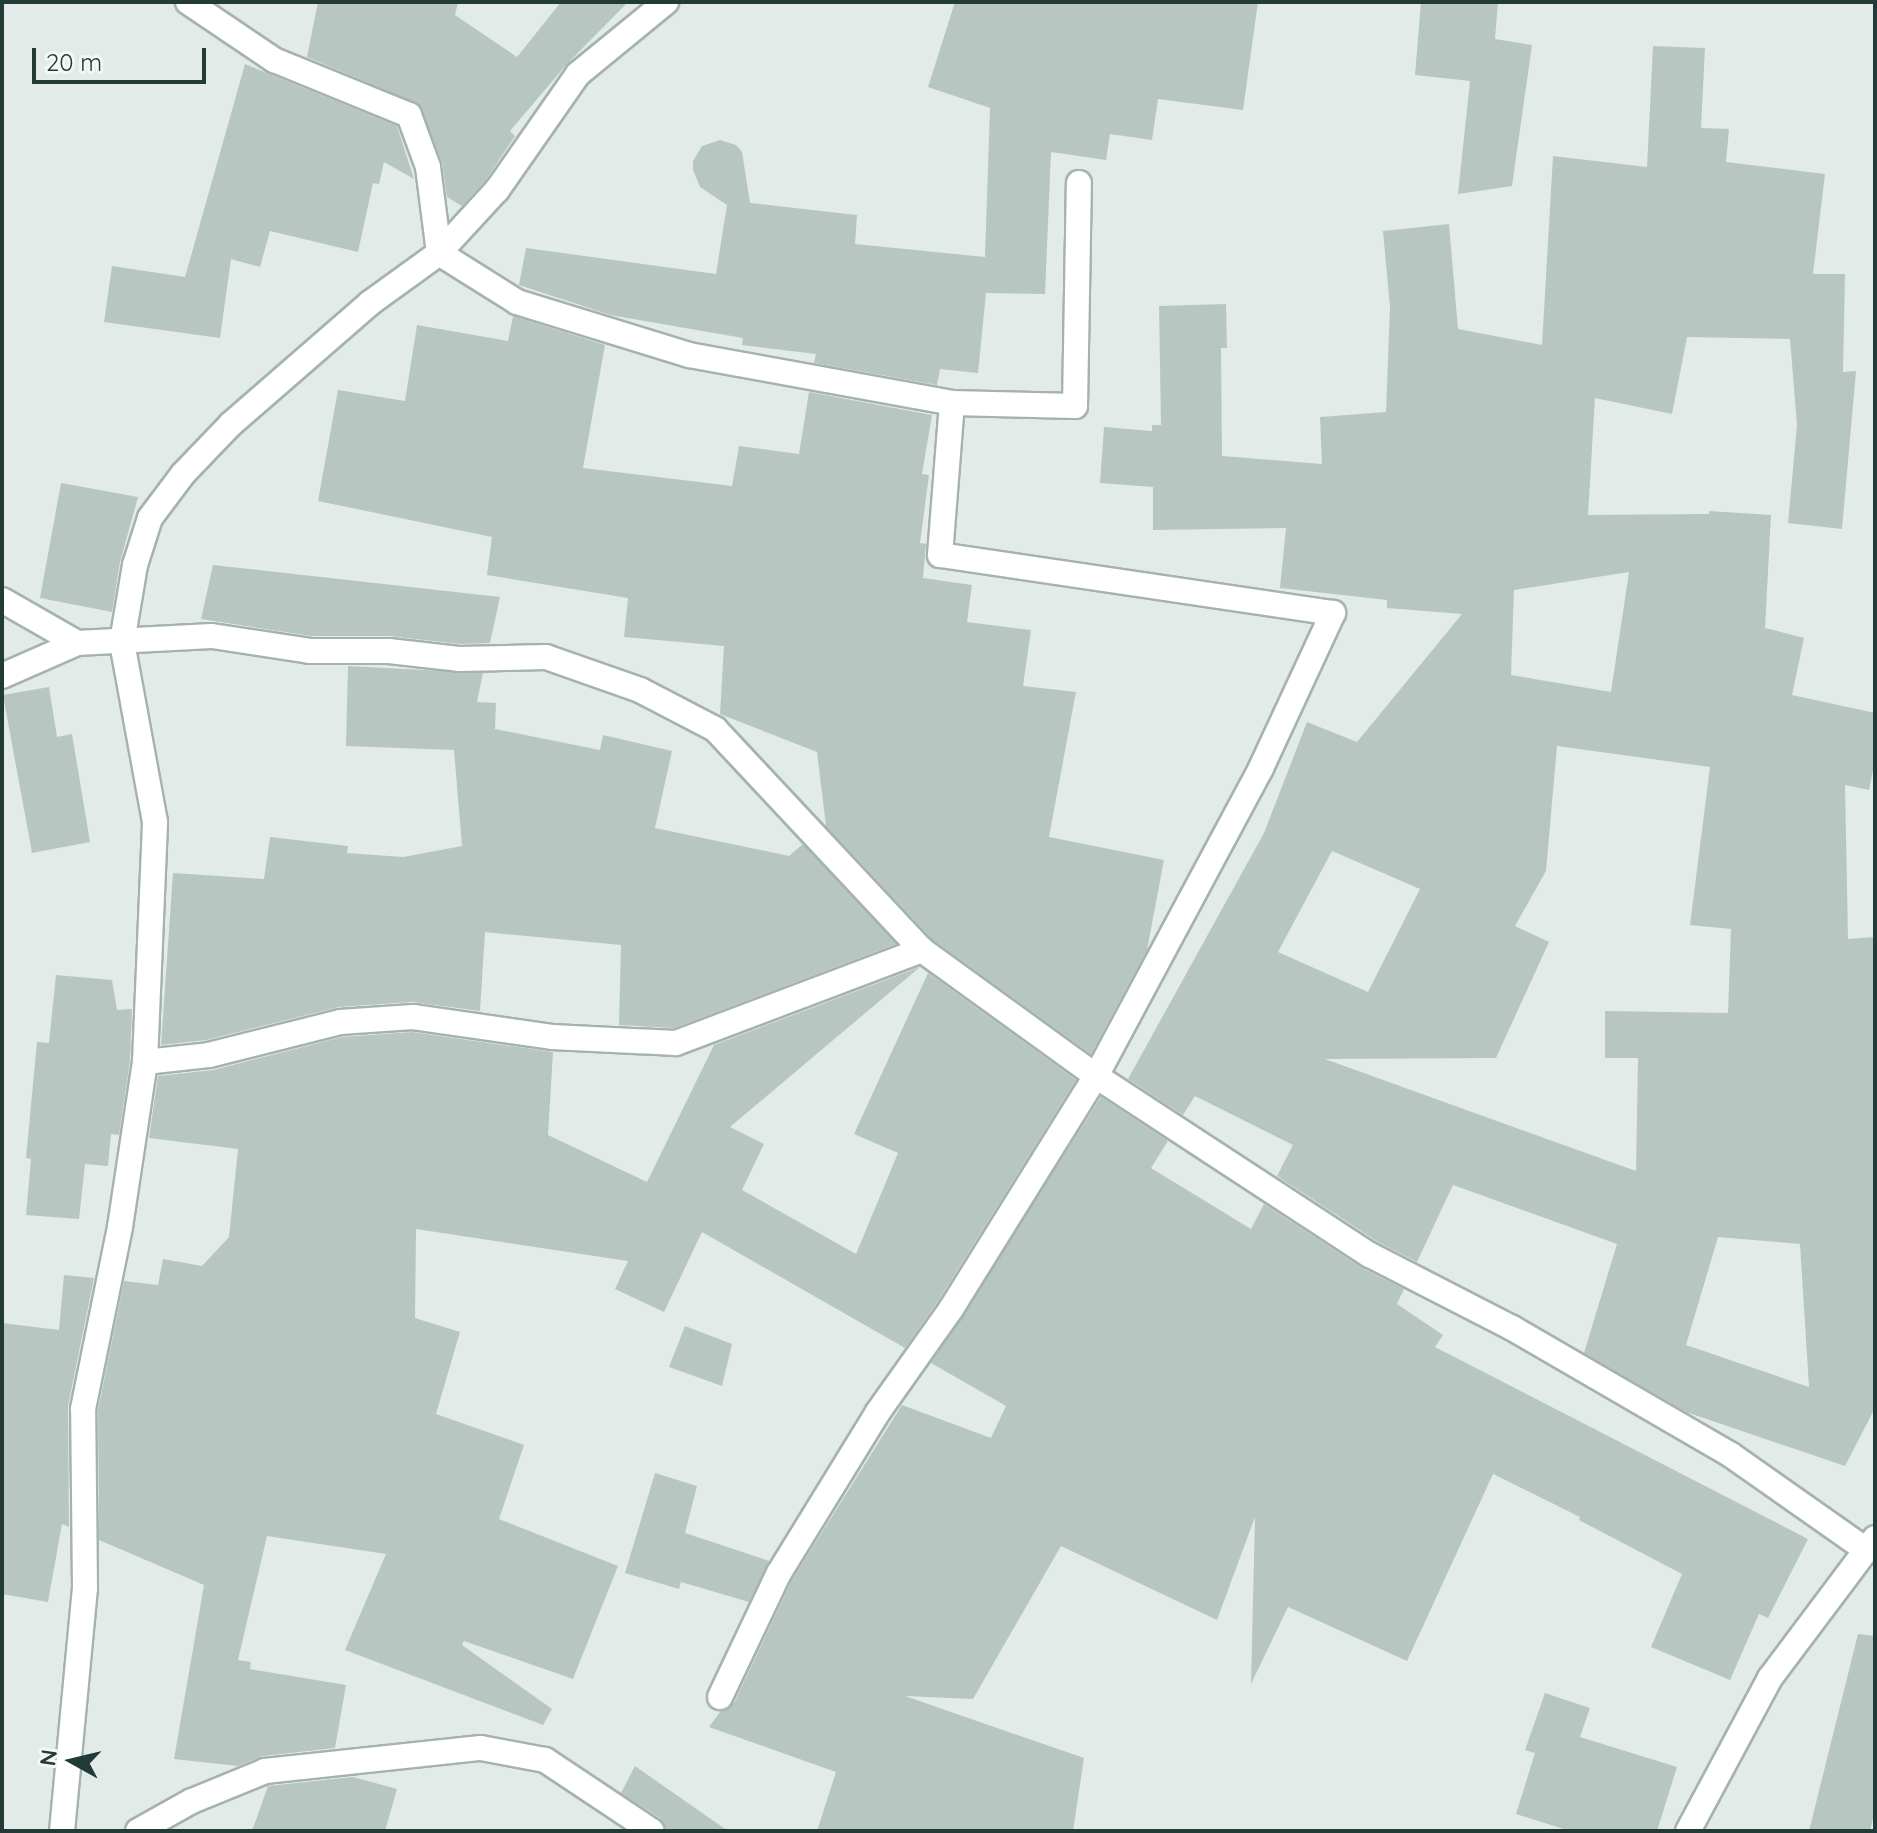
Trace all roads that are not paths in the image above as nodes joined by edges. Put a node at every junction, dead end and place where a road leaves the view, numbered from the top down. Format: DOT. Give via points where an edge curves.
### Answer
graph roads {
  1 [pos="188,2"];
  2 [pos="666,2"];
  3 [pos="1079,183"];
  4 [pos="439,253"];
  5 [pos="952,403"];
  6 [pos="2,600"];
  7 [pos="122,642"];
  8 [pos="77,643"];
  9 [pos="2,676"];
  10 [pos="922,950"];
  11 [pos="145,1062"];
  12 [pos="1096,1076"];
  13 [pos="1870,1544"];
  14 [pos="720,1697"];
  15 [pos="62,1831"];
  16 [pos="138,1831"];
  17 [pos="652,1831"];
  18 [pos="1688,1831"];
  1 -- 4 [label="street" via="274,60 409,115 428,167"];
  2 -- 4 [label="street" via="578,74 497,190"];
  3 -- 5 [label="street" via="1075,406"];
  4 -- 5 [label="street" via="517,302 689,355"];
  4 -- 7 [label="street" via="370,303 231,424 183,474 150,518 135,565"];
  5 -- 12 [label="street" via="940,555 1333,613 1261,768"];
  6 -- 8 [label="street"];
  7 -- 8 [label="street"];
  7 -- 10 [label="street" via="212,636 310,651 389,651 459,659 546,657 640,690 715,729"];
  7 -- 11 [label="street" via="155,822"];
  8 -- 9 [label="street"];
  10 -- 11 [label="street" via="676,1043 552,1037 413,1017 340,1022 209,1055"];
  10 -- 12 [label="street"];
  11 -- 15 [label="street" via="120,1227 83,1409 85,1588"];
  12 -- 13 [label="street" via="1370,1255 1512,1328 1731,1455"];
  12 -- 14 [label="street" via="779,1573"];
  13 -- 18 [label="street" via="1770,1678"];
  16 -- 17 [label="street" via="192,1801 265,1771 481,1748 545,1760"];
}
